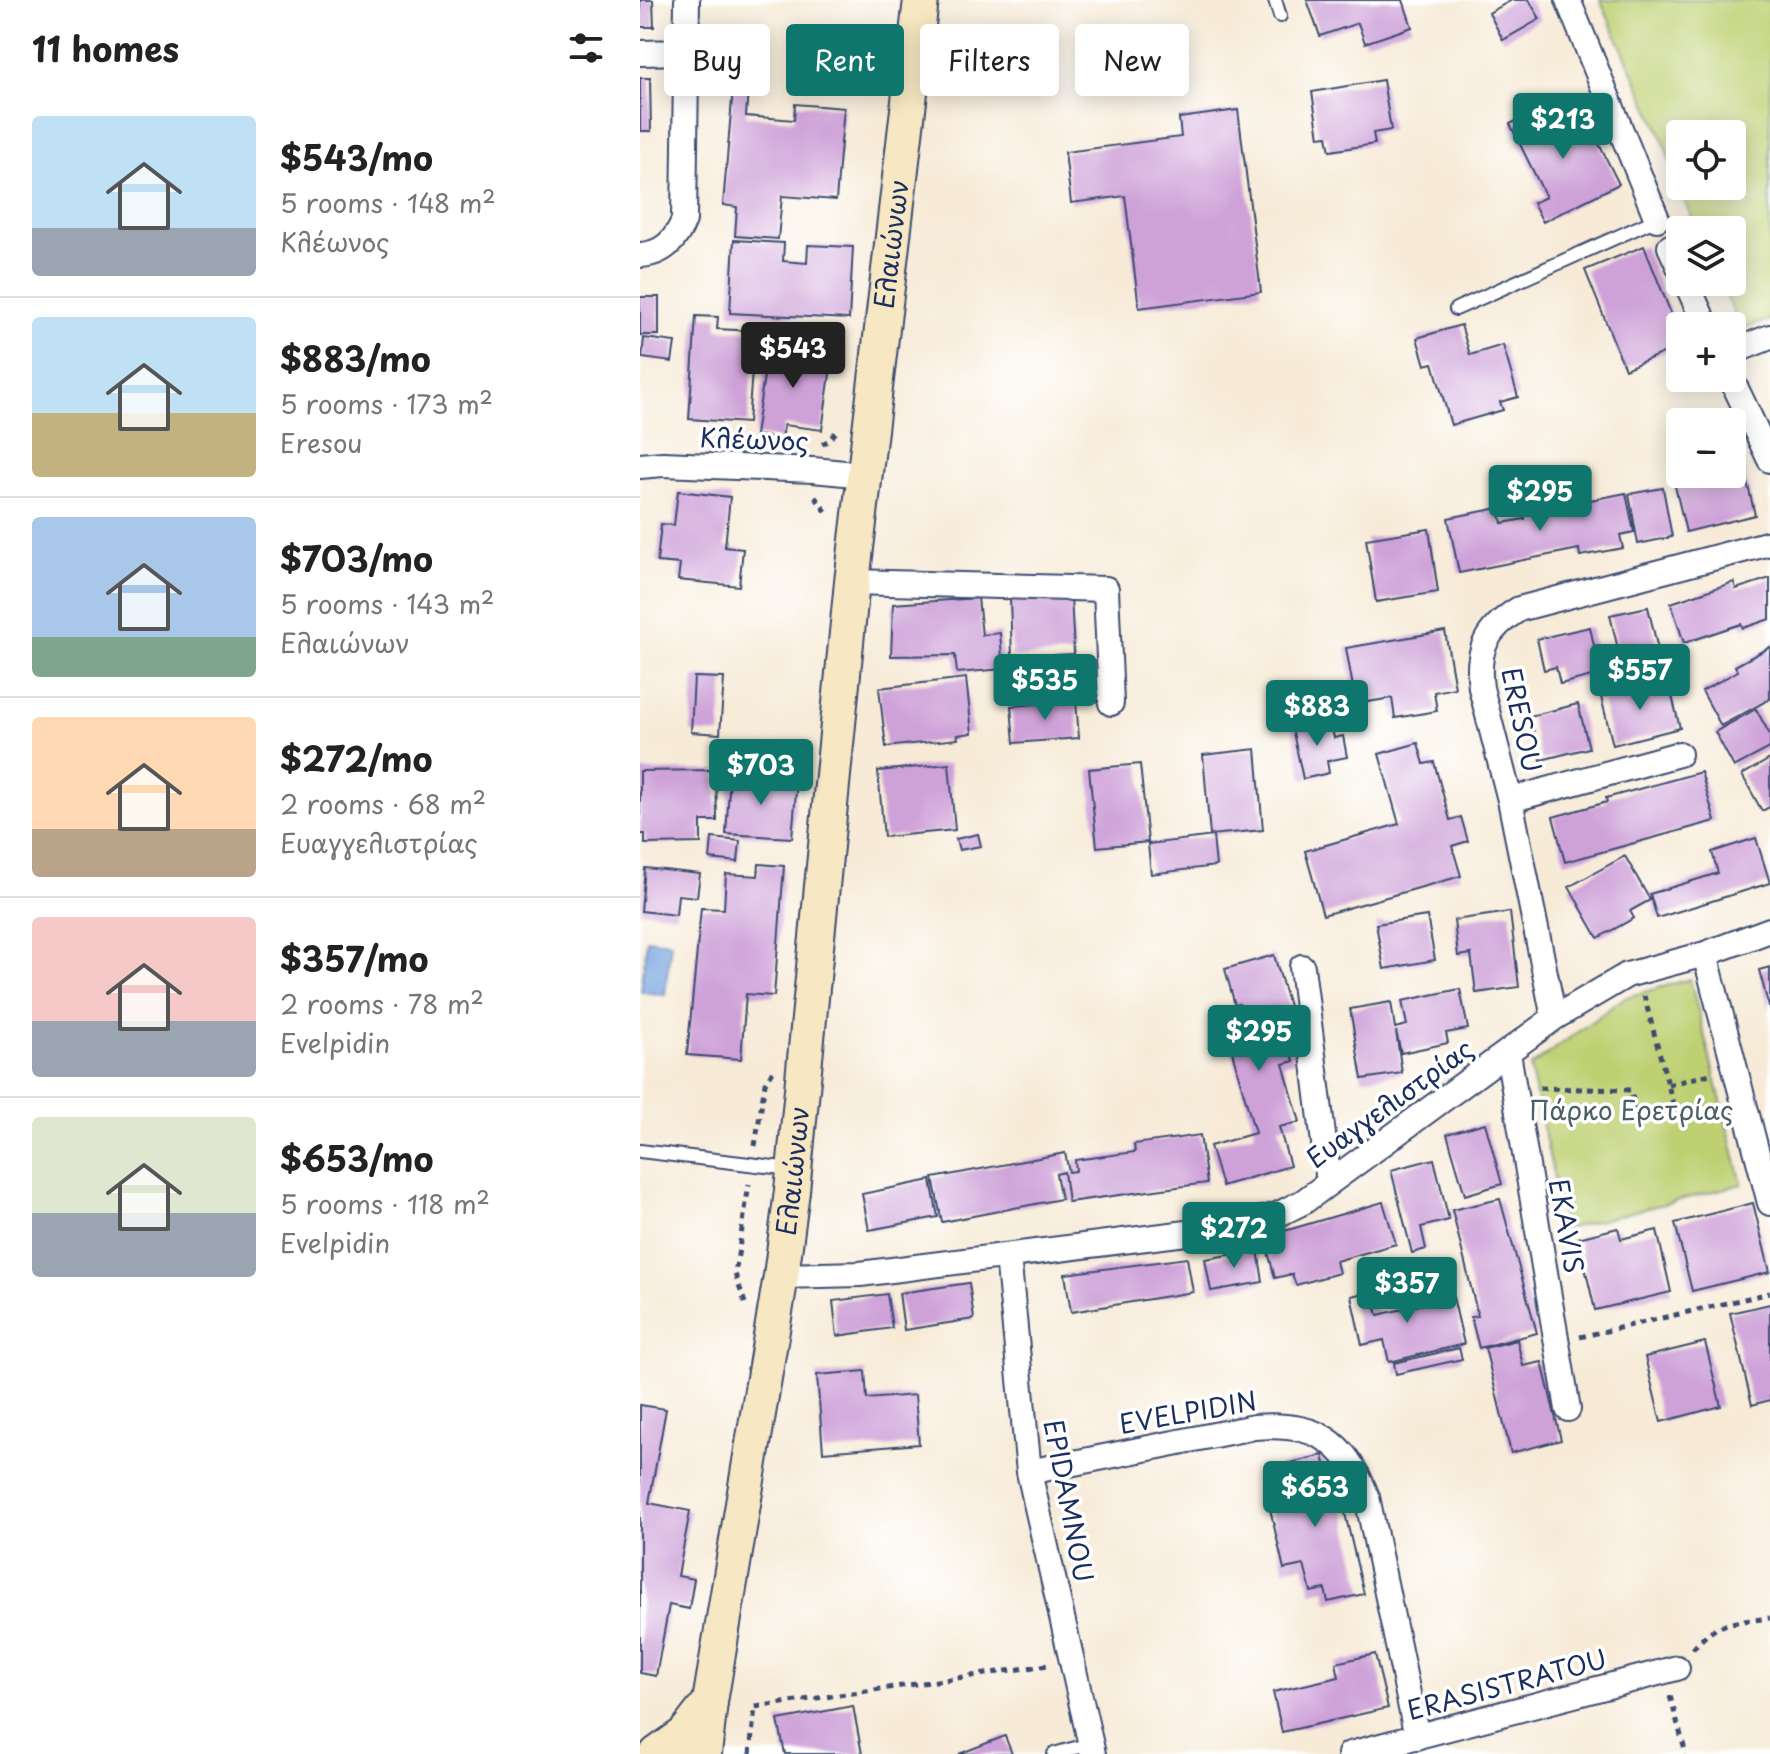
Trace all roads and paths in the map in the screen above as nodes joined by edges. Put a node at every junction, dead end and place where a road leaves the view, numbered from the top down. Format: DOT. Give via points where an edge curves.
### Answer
graph roads {
  1 [pos="687,0"];
  2 [pos="921,0"];
  3 [pos="1275,0"];
  4 [pos="1568,0"];
  5 [pos="1280,16"];
  6 [pos="687,24"];
  7 [pos="664,52"];
  8 [pos="640,53"];
  9 [pos="685,96"];
  10 [pos="1657,219"];
  11 [pos="640,255"];
  12 [pos="1456,309"];
  13 [pos="1770,337"];
  14 [pos="1746,346"];
  15 [pos="1738,392"];
  16 [pos="840,422"];
  17 [pos="1770,460"];
  18 [pos="640,466"];
  19 [pos="813,470"];
  20 [pos="865,475"];
  21 [pos="830,518"];
  22 [pos="1770,543"];
  23 [pos="852,582"];
  24 [pos="1111,703"];
  25 [pos="1679,754"];
  26 [pos="1510,800"];
  27 [pos="1770,930"];
  28 [pos="1705,954"];
  29 [pos="1302,967"];
  30 [pos="1638,972"];
  31 [pos="1554,1018"];
  32 [pos="1508,1053"];
  33 [pos="778,1064"];
  34 [pos="1735,1067"];
  35 [pos="1668,1085"];
  36 [pos="1515,1088"];
  37 [pos="640,1151"];
  38 [pos="753,1164"];
  39 [pos="794,1169"];
  40 [pos="1329,1183"];
  41 [pos="1770,1203"];
  42 [pos="1008,1256"];
  43 [pos="781,1276"];
  44 [pos="1770,1293"];
  45 [pos="746,1307"];
  46 [pos="1557,1342"];
  47 [pos="1568,1409"];
  48 [pos="1029,1472"];
  49 [pos="1770,1618"];
  50 [pos="1072,1661"];
  51 [pos="1670,1670"];
  52 [pos="710,1702"];
  53 [pos="1417,1737"];
  54 [pos="1092,1749"];
  55 [pos="657,1754"];
  56 [pos="704,1754"];
  57 [pos="750,1754"];
  58 [pos="1054,1754"];
  59 [pos="1350,1754"];
  60 [pos="1686,1754"];
  1 -- 6 [label="street"];
  2 -- 20 [label="main road, Ελαιώνων"];
  3 -- 5 [label="lane"];
  4 -- 10 [label="street"];
  7 -- 8 [label="street"];
  9 -- 11 [label="street" via="684,220 671,243"];
  10 -- 12 [label="lane"];
  13 -- 14 [label="street"];
  15 -- 17 [label="street"];
  16 -- 19 [label="path" via="834,436 814,446"];
  18 -- 19 [label="street, Κλέωνος"];
  19 -- 20 [label="street, Κλέωνος"];
  19 -- 21 [label="path" via="810,493"];
  20 -- 23 [label="main road, Ελαιώνων"];
  22 -- 26 [label="street, ERESOU" via="1519,609 1503,619 1481,650 1478,669"];
  23 -- 24 [label="street" via="1106,589"];
  23 -- 39 [label="main road, Ελαιώνων"];
  25 -- 26 [label="street"];
  26 -- 31 [label="street, ERESOU"];
  27 -- 28 [label="street, Ευαγγελιστρίας"];
  28 -- 30 [label="street, Ευαγγελιστρίας"];
  28 -- 34 [label="street"];
  29 -- 40 [label="street"];
  30 -- 31 [label="street, Ευαγγελιστρίας"];
  30 -- 35 [label="path"];
  31 -- 32 [label="street, Ευαγγελιστρίας"];
  32 -- 36 [label="street, EKAVIS"];
  32 -- 40 [label="street, Ευαγγελιστρίας"];
  33 -- 38 [label="path" via="765,1083"];
  34 -- 35 [label="path"];
  34 -- 41 [label="street"];
  35 -- 36 [label="path" via="1674,1107 1638,1116 1630,1090"];
  36 -- 46 [label="street, EKAVIS"];
  37 -- 38 [label="lane"];
  38 -- 39 [label="lane"];
  38 -- 45 [label="path" via="735,1274"];
  39 -- 43 [label="main road, Ελαιώνων"];
  40 -- 42 [label="street, Ευαγγελιστρίας" via="1303,1202 1250,1224"];
  42 -- 43 [label="street, Ευαγγελιστρίας" via="860,1274"];
  42 -- 48 [label="street, EPIDAMNOU"];
  43 -- 52 [label="main road, Ελαιώνων"];
  44 -- 46 [label="path"];
  46 -- 47 [label="street, EKAVIS"];
  48 -- 50 [label="street, EPIDAMNOU"];
  48 -- 53 [label="street, EVELPIDIN" via="1254,1427 1284,1425 1313,1432 1338,1447 1356,1470 1367,1497"];
  49 -- 51 [label="path" via="1707,1632"];
  50 -- 54 [label="street, EPIDAMNOU"];
  50 -- 57 [label="path" via="755,1707"];
  51 -- 53 [label="street, ERASISTRATOU"];
  51 -- 60 [label="path"];
  52 -- 55 [label="main road" via="685,1734"];
  52 -- 56 [label="main road, Ελαιώνων"];
  53 -- 59 [label="street, ERASISTRATOU"];
  54 -- 58 [label="lane"];
}
